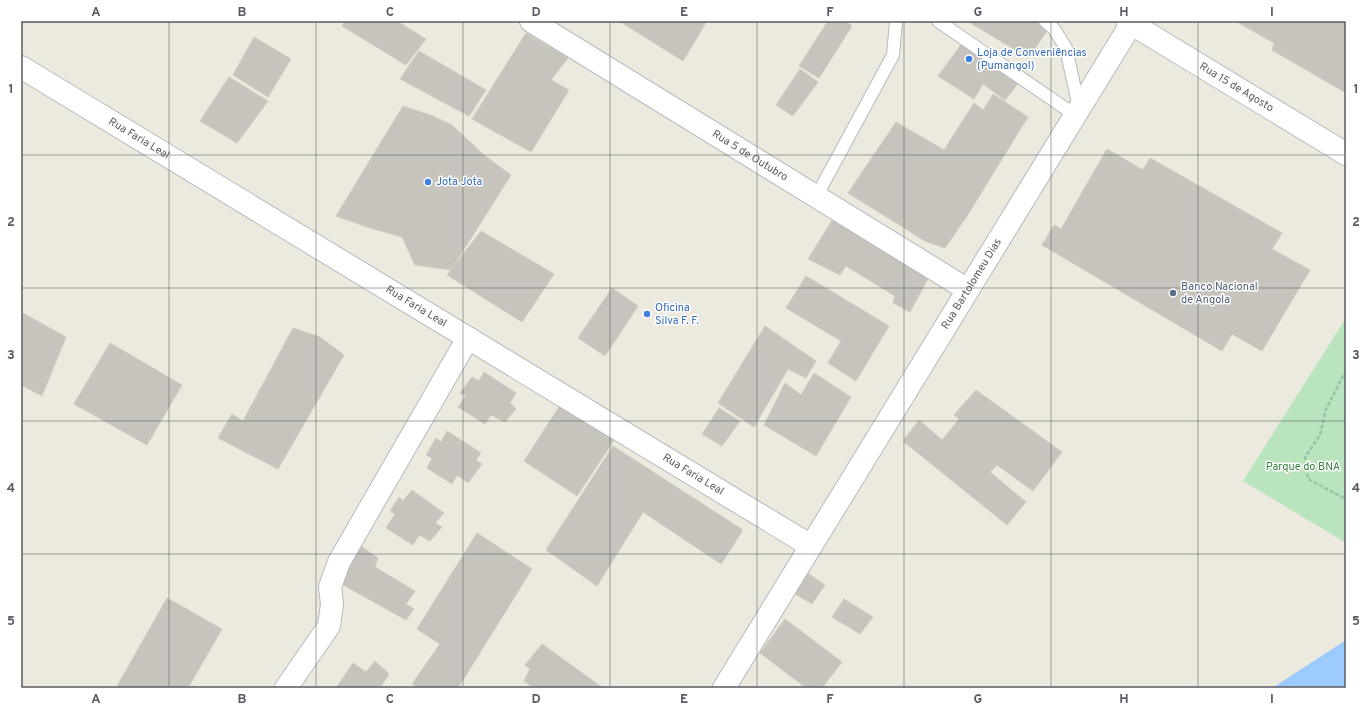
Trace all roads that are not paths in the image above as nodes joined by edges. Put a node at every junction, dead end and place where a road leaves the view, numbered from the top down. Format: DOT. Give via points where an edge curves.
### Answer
graph roads {
  1 [pos="531,21"];
  2 [pos="896,21"];
  3 [pos="938,21"];
  4 [pos="1045,21"];
  5 [pos="1130,22"];
  6 [pos="21,67"];
  7 [pos="1077,112"];
  8 [pos="1346,154"];
  9 [pos="816,197"];
  10 [pos="968,290"];
  11 [pos="468,338"];
  12 [pos="811,546"];
  13 [pos="286,688"];
  14 [pos="724,688"];
  1 -- 9 [label="street, Rua 5 de Outubro"];
  2 -- 9 [label="lane" via="893,55"];
  3 -- 7 [label="lane"];
  4 -- 7 [label="lane" via="1054,29 1066,48"];
  5 -- 7 [label="street, Rua Bartolomeu Dias"];
  5 -- 8 [label="street, Rua 15 de Agosto"];
  6 -- 11 [label="street, Rua Faria Leal"];
  7 -- 10 [label="street, Rua Bartolomeu Dias"];
  9 -- 10 [label="street, Rua 5 de Outubro"];
  10 -- 12 [label="street, Rua Bartolomeu Dias"];
  11 -- 12 [label="street, Rua Faria Leal"];
  11 -- 13 [label="street" via="339,562 330,587 332,604 329,626"];
  12 -- 14 [label="street, Rua Bartolomeu Dias"];
}
